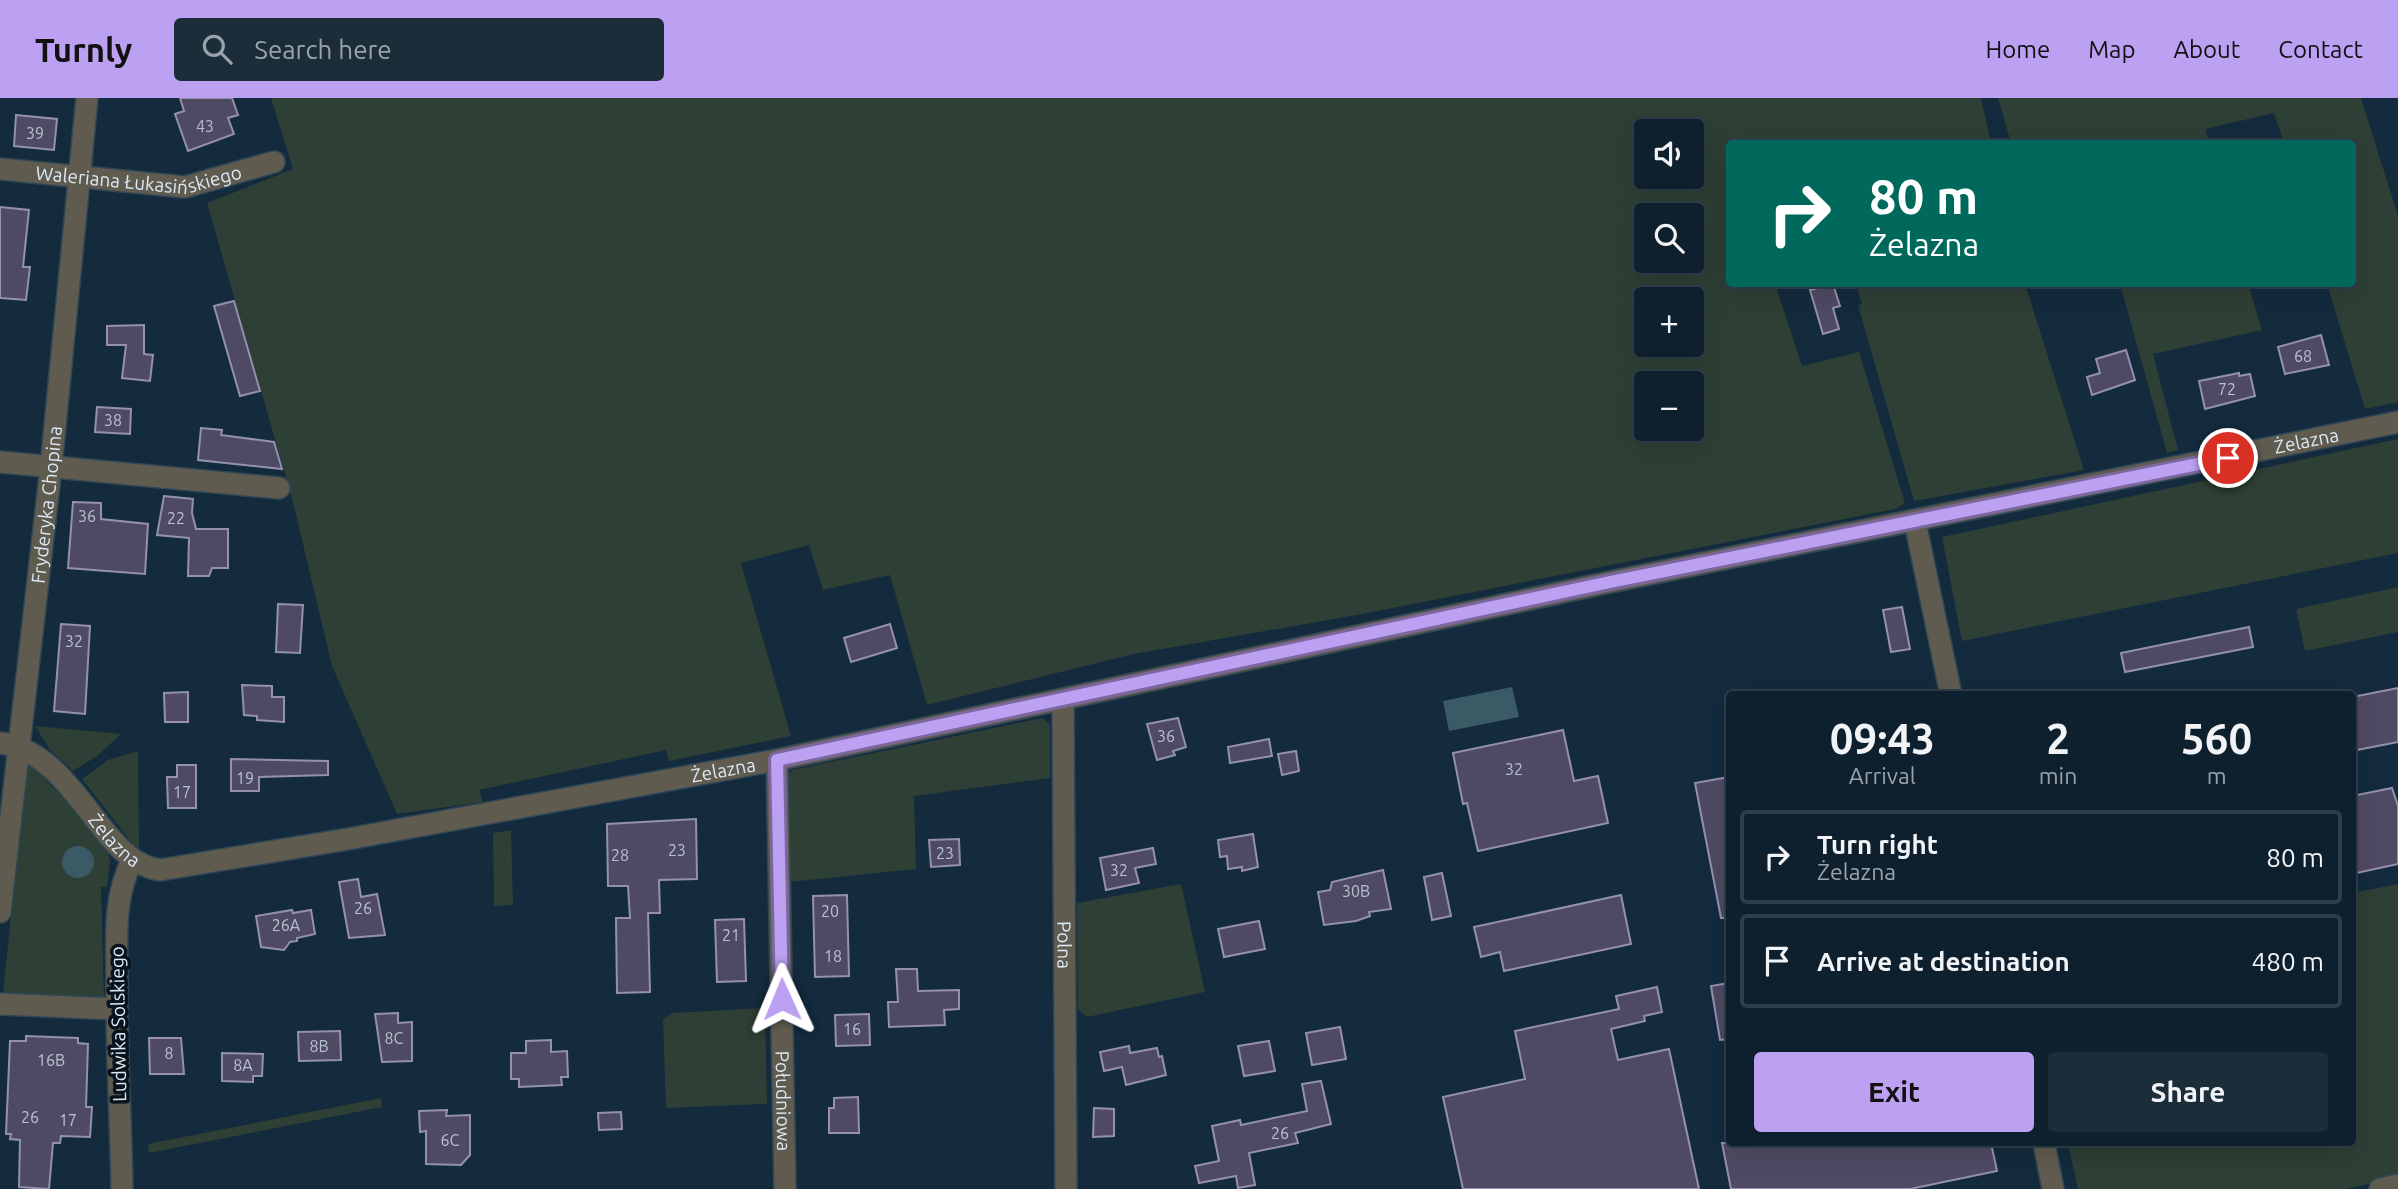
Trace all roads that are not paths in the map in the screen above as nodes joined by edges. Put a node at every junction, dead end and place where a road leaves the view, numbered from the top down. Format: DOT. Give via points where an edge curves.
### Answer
graph roads {
  1 [pos="87,98"];
  2 [pos="274,162"];
  3 [pos="0,169"];
  4 [pos="78,177"];
  5 [pos="2398,422"];
  6 [pos="0,462"];
  7 [pos="51,467"];
  8 [pos="279,488"];
  9 [pos="1915,522"];
  10 [pos="1950,691"];
  11 [pos="1063,702"];
  12 [pos="9,745"];
  13 [pos="777,760"];
  14 [pos="132,861"];
  15 [pos="0,912"];
  16 [pos="0,1004"];
  17 [pos="117,1009"];
  18 [pos="2045,1146"];
  19 [pos="2398,1185"];
  20 [pos="122,1189"];
  21 [pos="785,1189"];
  22 [pos="1066,1189"];
  23 [pos="2053,1189"];
  24 [pos="2380,1189"];
  1 -- 4 [label="street, Fryderyka Chopina"];
  2 -- 4 [label="street, Waleriana Łukasińskiego" via="185,187"];
  3 -- 4 [label="street, Waleriana Łukasińskiego"];
  4 -- 7 [label="street, Fryderyka Chopina"];
  5 -- 9 [label="street, Żelazna"];
  6 -- 7 [label="street"];
  7 -- 8 [label="street"];
  7 -- 12 [label="street, Fryderyka Chopina"];
  9 -- 10 [label="street"];
  9 -- 11 [label="street, Żelazna" via="1610,582"];
  11 -- 13 [label="street, Żelazna"];
  11 -- 22 [label="street, Polna"];
  12 -- 14 [label="street, Żelazna" via="45,762"];
  12 -- 15 [label="street, Fryderyka Chopina"];
  13 -- 14 [label="street, Żelazna" via="160,870"];
  13 -- 21 [label="street, Południowa"];
  14 -- 17 [label="street, Ludwika Solskiego" via="117,905"];
  16 -- 17 [label="street"];
  17 -- 20 [label="street, Ludwika Solskiego"];
  18 -- 23 [label="street"];
  19 -- 24 [label="street"];
}
